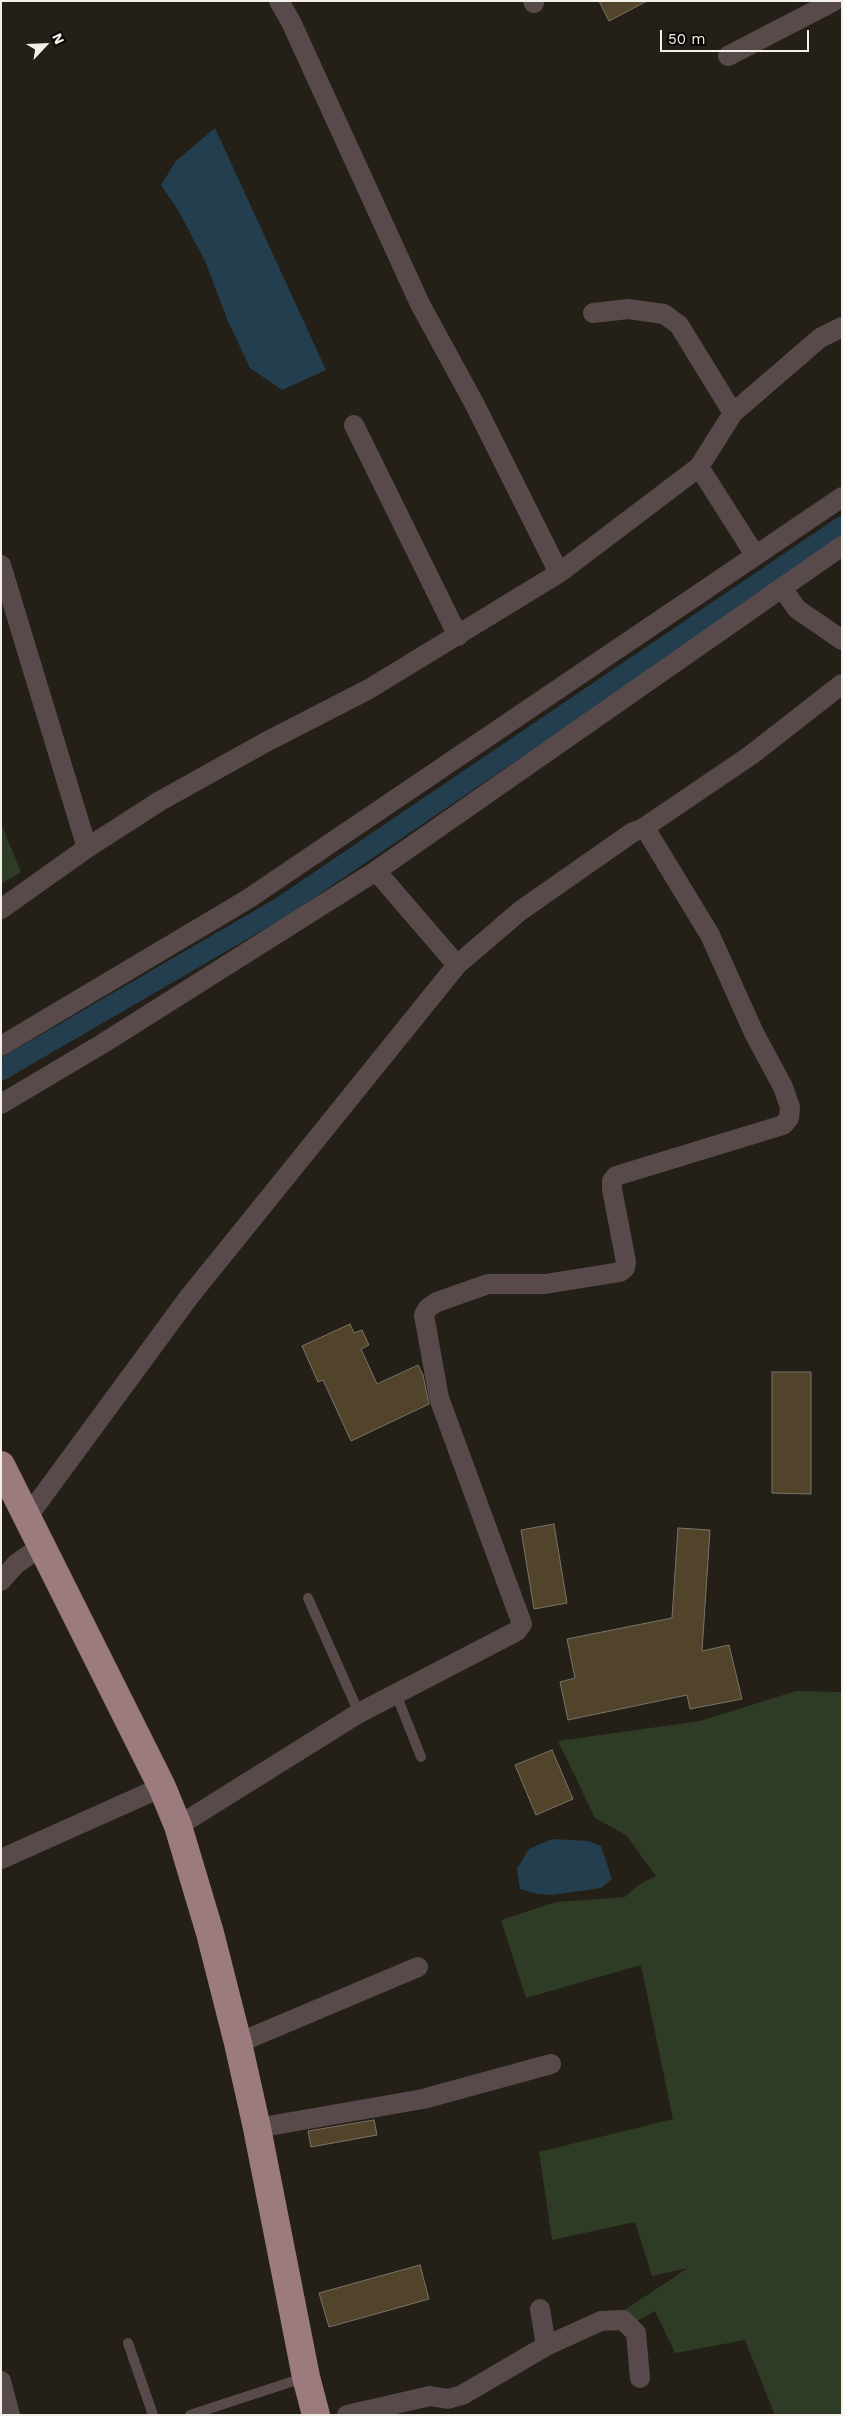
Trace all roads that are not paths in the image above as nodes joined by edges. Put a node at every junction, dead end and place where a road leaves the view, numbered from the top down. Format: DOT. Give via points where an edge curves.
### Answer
graph roads {
  1 [pos="279,1"];
  2 [pos="834,1"];
  3 [pos="728,56"];
  4 [pos="593,313"];
  5 [pos="842,327"];
  6 [pos="733,413"];
  7 [pos="354,425"];
  8 [pos="699,467"];
  9 [pos="842,498"];
  10 [pos="842,546"];
  11 [pos="755,555"];
  12 [pos="1,565"];
  13 [pos="560,573"];
  14 [pos="782,588"];
  15 [pos="458,636"];
  16 [pos="842,640"];
  17 [pos="842,684"];
  18 [pos="642,829"];
  19 [pos="87,848"];
  20 [pos="376,871"];
  21 [pos="1,910"];
  22 [pos="457,965"];
  23 [pos="1,1046"];
  24 [pos="1,1104"];
  25 [pos="1,1465"];
  26 [pos="28,1516"];
  27 [pos="43,1545"];
  28 [pos="1,1581"];
  29 [pos="308,1598"];
  30 [pos="396,1694"];
  31 [pos="359,1713"];
  32 [pos="420,1757"];
  33 [pos="162,1787"];
  34 [pos="178,1826"];
  35 [pos="1,1859"];
  36 [pos="418,1967"];
  37 [pos="238,2044"];
  38 [pos="551,2064"];
  39 [pos="257,2128"];
  40 [pos="540,2309"];
  41 [pos="128,2343"];
  42 [pos="546,2346"];
  43 [pos="306,2377"];
  44 [pos="640,2378"];
  45 [pos="1,2381"];
  46 [pos="10,2415"];
  47 [pos="153,2415"];
  48 [pos="190,2415"];
  49 [pos="316,2415"];
  50 [pos="347,2415"];
  1 -- 13 [label="street" via="420,304"];
  2 -- 3 [label="street"];
  4 -- 6 [label="street" via="628,309 664,314 679,325"];
  5 -- 6 [label="street" via="820,338"];
  6 -- 8 [label="street"];
  7 -- 15 [label="street"];
  8 -- 11 [label="street"];
  8 -- 13 [label="street"];
  9 -- 11 [label="street"];
  10 -- 14 [label="street"];
  11 -- 23 [label="street" via="248,899"];
  12 -- 19 [label="street"];
  13 -- 15 [label="street"];
  14 -- 16 [label="street" via="798,609"];
  14 -- 20 [label="street"];
  15 -- 19 [label="street" via="369,689 160,801"];
  17 -- 18 [label="street" via="750,755"];
  18 -- 22 [label="street" via="520,910"];
  18 -- 30 [label="street" via="648,833 710,935 754,1033 783,1086 790,1107 789,1118 783,1125 616,1176 612,1189 626,1262 626,1268 620,1272 545,1284 488,1284 428,1308 424,1315 439,1398 522,1624 518,1632"];
  19 -- 21 [label="street"];
  20 -- 22 [label="street"];
  20 -- 24 [label="street"];
  22 -- 26 [label="street" via="189,1297"];
  25 -- 26 [label="highway"];
  26 -- 27 [label="highway"];
  27 -- 28 [label="street" via="16,1564"];
  27 -- 33 [label="highway"];
  29 -- 31 [label="lane"];
  30 -- 31 [label="street"];
  30 -- 32 [label="lane"];
  31 -- 34 [label="street"];
  33 -- 34 [label="highway"];
  33 -- 35 [label="street"];
  34 -- 37 [label="highway"];
  36 -- 37 [label="street"];
  37 -- 39 [label="highway"];
  38 -- 39 [label="street" via="423,2099"];
  39 -- 43 [label="highway"];
  40 -- 42 [label="street"];
  41 -- 47 [label="lane"];
  42 -- 44 [label="street" via="601,2321 623,2320 636,2333"];
  42 -- 50 [label="street" via="462,2396 448,2399 430,2396"];
  43 -- 48 [label="lane"];
  43 -- 49 [label="highway"];
  45 -- 46 [label="street"];
}
